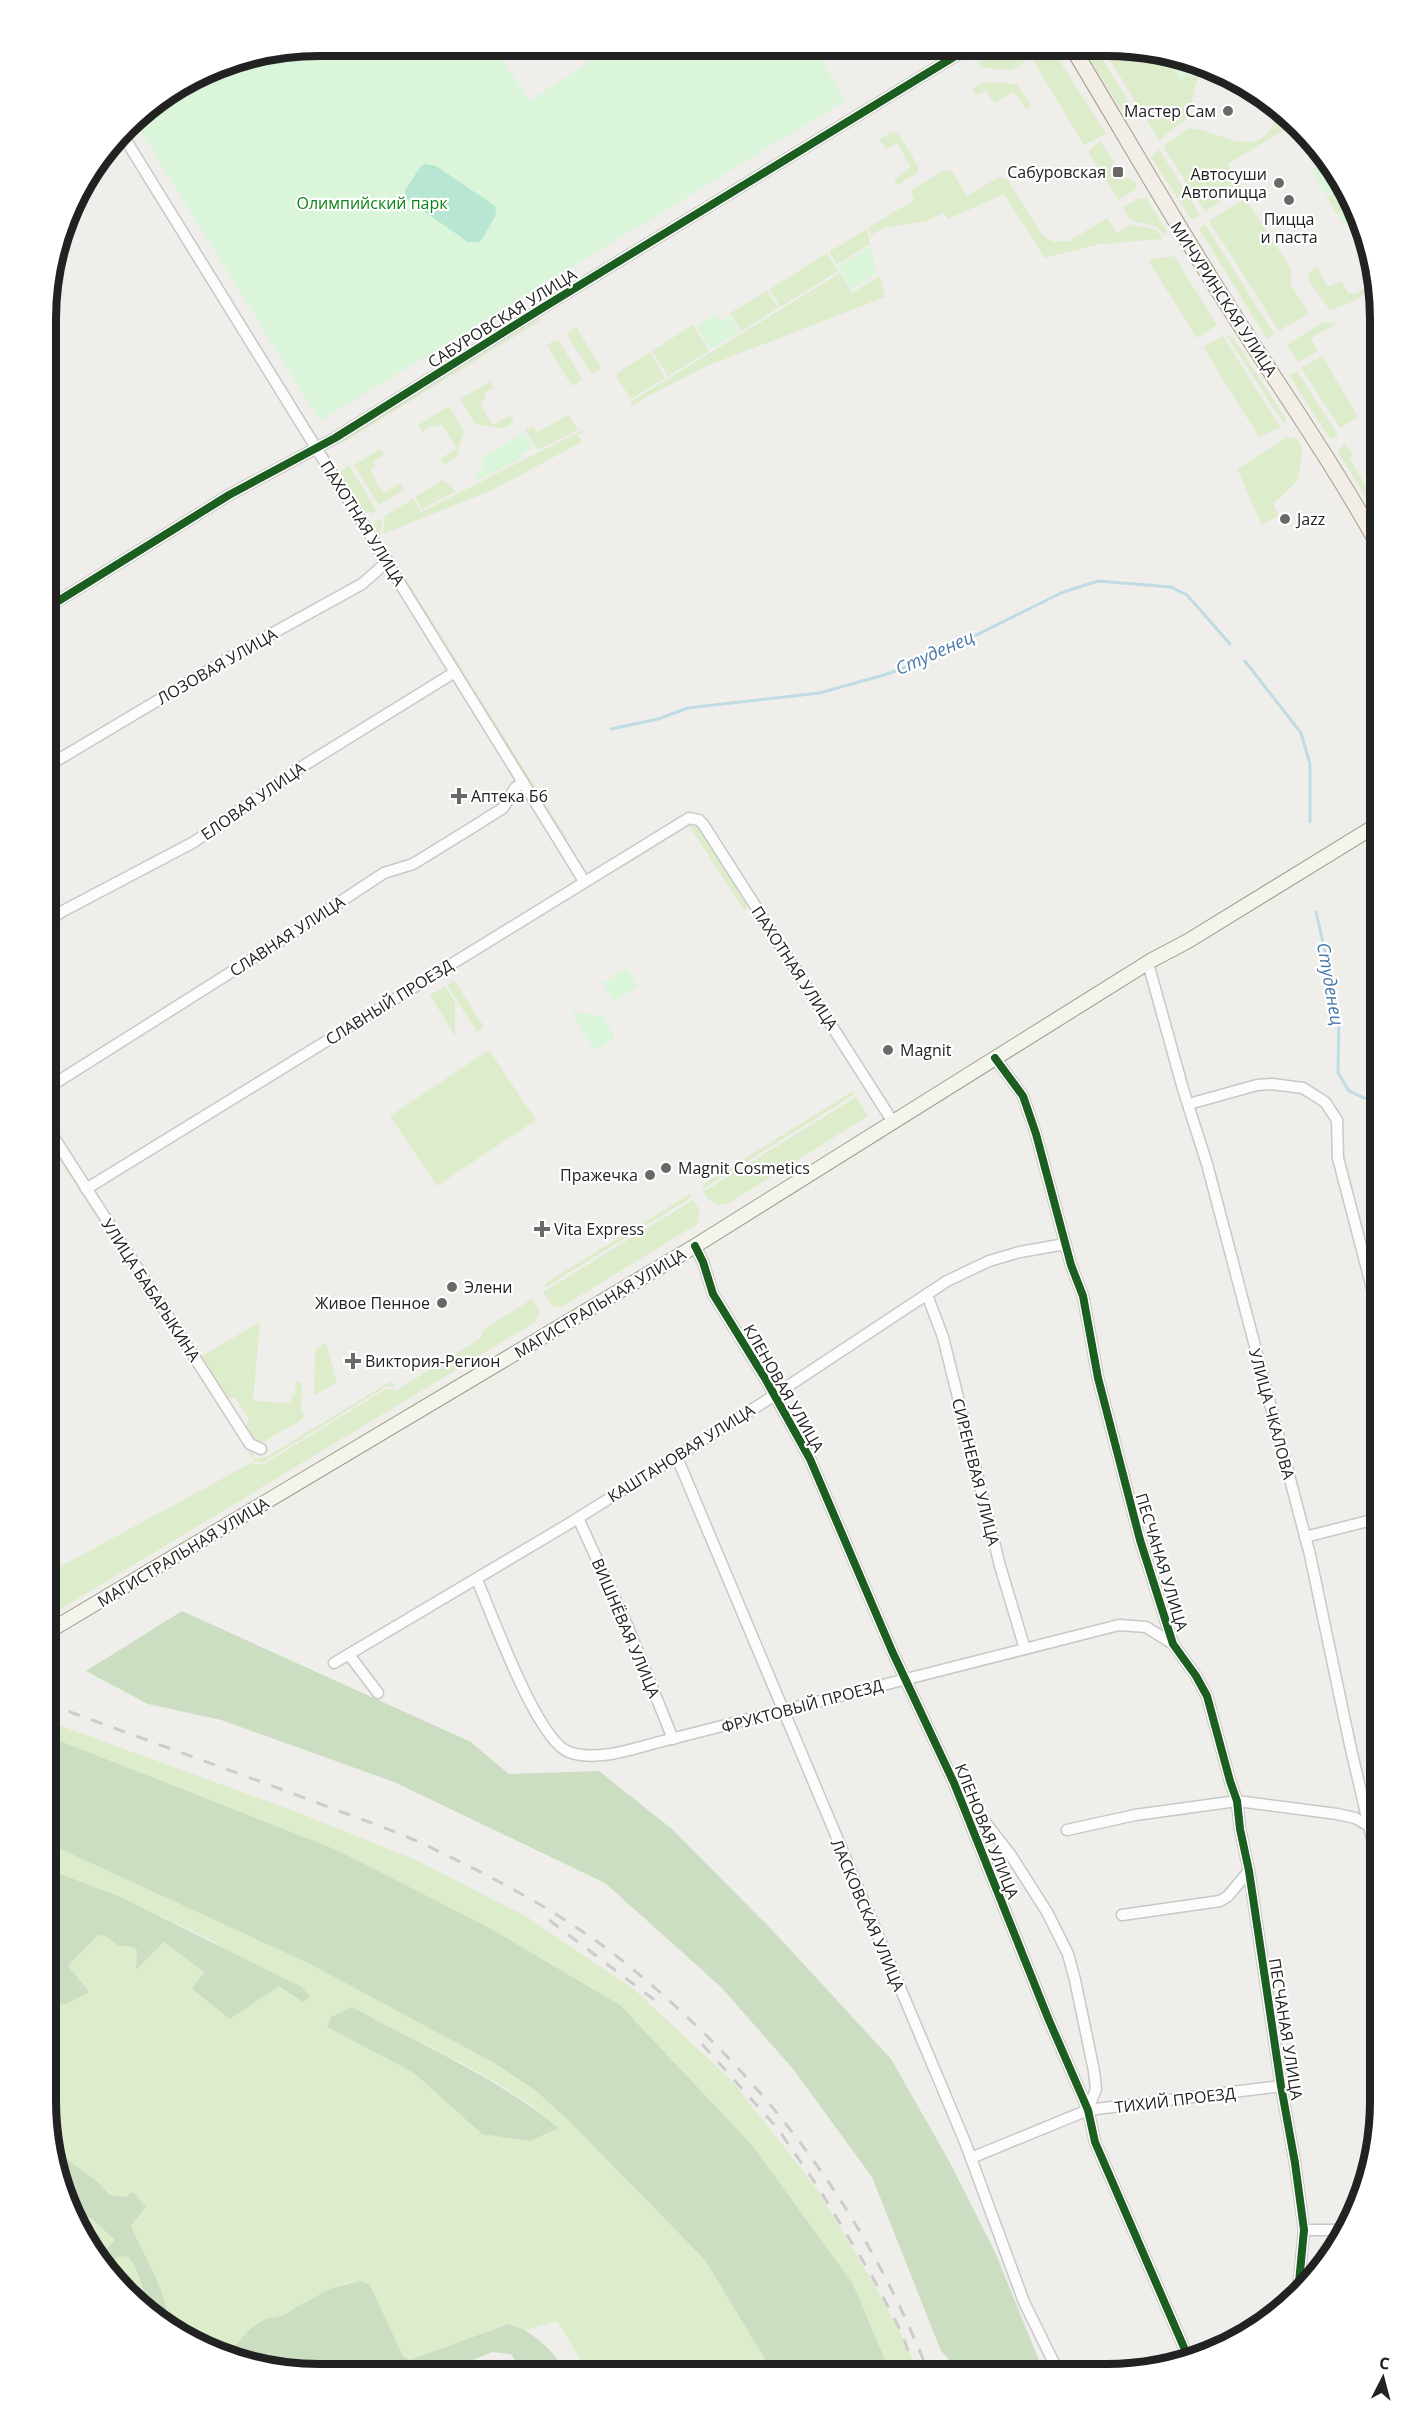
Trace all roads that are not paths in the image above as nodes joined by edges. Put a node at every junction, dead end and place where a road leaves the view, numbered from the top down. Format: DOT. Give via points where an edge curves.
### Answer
graph roads {
  1 [pos="955,56"];
  2 [pos="1077,56"];
  3 [pos="125,140"];
  4 [pos="316,450"];
  5 [pos="1370,532"];
  6 [pos="388,561"];
  7 [pos="56,602"];
  8 [pos="455,672"];
  9 [pos="56,761"];
  10 [pos="523,782"];
  11 [pos="694,818"];
  12 [pos="1370,829"];
  13 [pos="584,881"];
  14 [pos="56,916"];
  15 [pos="1148,963"];
  16 [pos="995,1058"];
  17 [pos="56,1083"];
  18 [pos="1189,1104"];
  19 [pos="893,1122"];
  20 [pos="56,1141"];
  21 [pos="86,1189"];
  22 [pos="1065,1244"];
  23 [pos="695,1246"];
  24 [pos="1370,1281"];
  25 [pos="927,1294"];
  26 [pos="774,1394"];
  27 [pos="261,1449"];
  28 [pos="676,1455"];
  29 [pos="578,1518"];
  30 [pos="1370,1521"];
  31 [pos="1305,1537"];
  32 [pos="477,1580"];
  33 [pos="56,1627"];
  34 [pos="1173,1644"];
  35 [pos="1024,1649"];
  36 [pos="350,1656"];
  37 [pos="334,1663"];
  38 [pos="906,1678"];
  39 [pos="378,1693"];
  40 [pos="784,1710"];
  41 [pos="673,1739"];
  42 [pos="954,1783"];
  43 [pos="1237,1801"];
  44 [pos="1370,1811"];
  45 [pos="1370,1825"];
  46 [pos="1067,1830"];
  47 [pos="1249,1871"];
  48 [pos="1122,1915"];
  49 [pos="1281,2086"];
  50 [pos="1088,2110"];
  51 [pos="971,2158"];
  52 [pos="1304,2230"];
  53 [pos="1336,2230"];
  54 [pos="1299,2281"];
  55 [pos="1186,2353"];
  56 [pos="1055,2364"];
  1 -- 4 [label="street, САБУРОВСКАЯ УЛИЦА"];
  2 -- 5 [label="main road, МИЧУРИНСКАЯ УЛИЦА" via="1152,185"];
  3 -- 4 [label="street, ПАХОТНАЯ УЛИЦА"];
  4 -- 6 [label="street, ПАХОТНАЯ УЛИЦА"];
  4 -- 7 [label="street, САБУРОВСКАЯ УЛИЦА" via="229,495"];
  6 -- 8 [label="street, ПАХОТНАЯ УЛИЦА"];
  6 -- 9 [label="street, ЛОЗОВАЯ УЛИЦА" via="362,584"];
  8 -- 10 [label="street, ПАХОТНАЯ УЛИЦА"];
  8 -- 14 [label="street, ЕЛОВАЯ УЛИЦА" via="295,771 194,842"];
  10 -- 13 [label="street, ПАХОТНАЯ УЛИЦА"];
  10 -- 17 [label="street, СЛАВНАЯ УЛИЦА" via="503,808 483,821 413,864 384,873"];
  11 -- 13 [label="street, СЛАВНЫЙ ПРОЕЗД" via="684,820"];
  11 -- 19 [label="street, ПАХОТНАЯ УЛИЦА" via="703,824"];
  12 -- 15 [label="main road, МАГИСТРАЛЬНАЯ УЛИЦА"];
  13 -- 21 [label="street, СЛАВНЫЙ ПРОЕЗД"];
  15 -- 16 [label="main road, МАГИСТРАЛЬНАЯ УЛИЦА"];
  15 -- 18 [label="street, УЛИЦА ЧКАЛОВА"];
  16 -- 19 [label="main road, МАГИСТРАЛЬНАЯ УЛИЦА"];
  16 -- 22 [label="street, ПЕСЧАНАЯ УЛИЦА" via="1023,1096"];
  18 -- 24 [label="street" via="1272,1084 1303,1088 1325,1102 1337,1120 1338,1158"];
  18 -- 31 [label="street, УЛИЦА ЧКАЛОВА"];
  19 -- 23 [label="main road, МАГИСТРАЛЬНАЯ УЛИЦА"];
  20 -- 21 [label="street, УЛИЦА БАБАРЫКИНА"];
  21 -- 27 [label="street, УЛИЦА БАБАРЫКИНА" via="250,1444"];
  22 -- 25 [label="street, КАШТАНОВАЯ УЛИЦА" via="989,1261"];
  22 -- 34 [label="street, ПЕСЧАНАЯ УЛИЦА" via="1083,1296 1119,1464"];
  23 -- 26 [label="street, КЛЕНОВАЯ УЛИЦА" via="713,1294"];
  23 -- 33 [label="main road, МАГИСТРАЛЬНАЯ УЛИЦА"];
  25 -- 26 [label="street, КАШТАНОВАЯ УЛИЦА"];
  25 -- 35 [label="street, СИРЕНЕВАЯ УЛИЦА" via="943,1337"];
  26 -- 28 [label="street, КАШТАНОВАЯ УЛИЦА"];
  26 -- 38 [label="street, КЛЕНОВАЯ УЛИЦА" via="810,1458"];
  28 -- 29 [label="street, КАШТАНОВАЯ УЛИЦА"];
  28 -- 40 [label="street, ЛАСКОВСКАЯ УЛИЦА"];
  29 -- 32 [label="street, КАШТАНОВАЯ УЛИЦА"];
  29 -- 41 [label="street, ВИШНЁВАЯ УЛИЦА"];
  30 -- 31 [label="street"];
  31 -- 44 [label="street, УЛИЦА ЧКАЛОВА" via="1350,1746"];
  32 -- 36 [label="street, КАШТАНОВАЯ УЛИЦА"];
  32 -- 41 [label="street, ФРУКТОВЫЙ ПРОЕЗД" via="542,1725 563,1749 584,1755 620,1752"];
  34 -- 35 [label="street, ФРУКТОВЫЙ ПРОЕЗД" via="1148,1628 1126,1625"];
  34 -- 43 [label="street, ПЕСЧАНАЯ УЛИЦА" via="1207,1696"];
  35 -- 38 [label="street, ФРУКТОВЫЙ ПРОЕЗД"];
  36 -- 37 [label="street, КАШТАНОВАЯ УЛИЦА"];
  36 -- 39 [label="street"];
  38 -- 40 [label="street, ФРУКТОВЫЙ ПРОЕЗД"];
  38 -- 42 [label="street, КЛЕНОВАЯ УЛИЦА"];
  40 -- 41 [label="street, ФРУКТОВЫЙ ПРОЕЗД"];
  40 -- 51 [label="street, ЛАСКОВСКАЯ УЛИЦА"];
  42 -- 50 [label="street, КЛЕНОВАЯ УЛИЦА"];
  42 -- 50 [label="street" via="1010,1854 1068,1954 1094,2071 1096,2089"];
  43 -- 45 [label="street" via="1337,1814"];
  43 -- 46 [label="street" via="1135,1815"];
  43 -- 47 [label="street, ПЕСЧАНАЯ УЛИЦА"];
  47 -- 48 [label="street" via="1220,1901"];
  47 -- 49 [label="street, ПЕСЧАНАЯ УЛИЦА"];
  49 -- 50 [label="street, ТИХИЙ ПРОЕЗД"];
  49 -- 52 [label="street, ПЕСЧАНАЯ УЛИЦА"];
  50 -- 51 [label="street, ТИХИЙ ПРОЕЗД"];
  50 -- 55 [label="street, КЛЕНОВАЯ УЛИЦА" via="1095,2142"];
  51 -- 56 [label="street, ЛАСКОВСКАЯ УЛИЦА" via="1024,2302"];
  52 -- 53 [label="street"];
  52 -- 54 [label="street, ПЕСЧАНАЯ УЛИЦА"];
}
